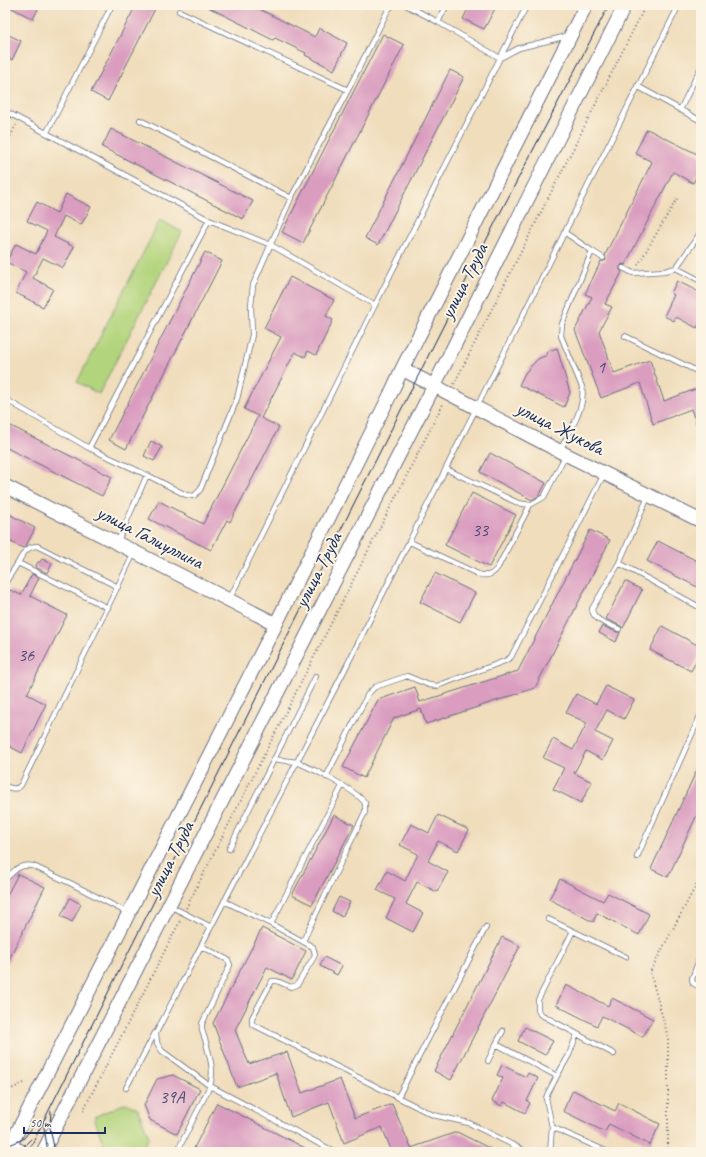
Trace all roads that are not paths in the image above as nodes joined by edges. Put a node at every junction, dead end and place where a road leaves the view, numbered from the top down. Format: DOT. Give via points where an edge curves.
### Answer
graph roads {
  1 [pos="112,5"];
  2 [pos="393,5"];
  3 [pos="406,5"];
  4 [pos="447,5"];
  5 [pos="527,5"];
  6 [pos="586,5"];
  7 [pos="625,5"];
  8 [pos="679,5"];
  9 [pos="179,10"];
  10 [pos="438,22"];
  11 [pos="571,35"];
  12 [pos="500,58"];
  13 [pos="701,67"];
  14 [pos="638,86"];
  15 [pos="348,90"];
  16 [pos="680,110"];
  17 [pos="5,111"];
  18 [pos="140,120"];
  19 [pos="701,122"];
  20 [pos="46,132"];
  21 [pos="291,198"];
  22 [pos="208,220"];
  23 [pos="564,232"];
  24 [pos="701,232"];
  25 [pos="271,245"];
  26 [pos="592,251"];
  27 [pos="604,258"];
  28 [pos="623,268"];
  29 [pos="676,268"];
  30 [pos="701,281"];
  31 [pos="375,305"];
  32 [pos="625,336"];
  33 [pos="402,369"];
  34 [pos="701,373"];
  35 [pos="434,386"];
  36 [pos="5,399"];
  37 [pos="477,408"];
  38 [pos="89,448"];
  39 [pos="563,453"];
  40 [pos="446,469"];
  41 [pos="604,474"];
  42 [pos="147,475"];
  43 [pos="5,486"];
  44 [pos="649,495"];
  45 [pos="530,505"];
  46 [pos="701,521"];
  47 [pos="410,542"];
  48 [pos="118,543"];
  49 [pos="135,552"];
  50 [pos="18,563"];
  51 [pos="619,563"];
  52 [pos="5,583"];
  53 [pos="118,587"];
  54 [pos="229,600"];
  55 [pos="108,608"];
  56 [pos="701,608"];
  57 [pos="276,624"];
  58 [pos="619,629"];
  59 [pos="316,676"];
  60 [pos="701,714"];
  61 [pos="274,760"];
  62 [pos="297,763"];
  63 [pos="326,777"];
  64 [pos="5,786"];
  65 [pos="342,786"];
  66 [pos="229,849"];
  67 [pos="638,857"];
  68 [pos="5,880"];
  69 [pos="224,901"];
  70 [pos="169,905"];
  71 [pos="129,914"];
  72 [pos="548,919"];
  73 [pos="271,924"];
  74 [pos="211,927"];
  75 [pos="486,927"];
  76 [pos="573,931"];
  77 [pos="303,941"];
  78 [pos="201,946"];
  79 [pos="701,954"];
  80 [pos="626,957"];
  81 [pos="701,988"];
  82 [pos="503,1031"];
  83 [pos="156,1033"];
  84 [pos="577,1034"];
  85 [pos="496,1044"];
  86 [pos="614,1054"];
  87 [pos="488,1061"];
  88 [pos="557,1076"];
  89 [pos="210,1086"];
  90 [pos="126,1088"];
  91 [pos="398,1097"];
  92 [pos="552,1127"];
  93 [pos="11,1149"];
  94 [pos="43,1152"];
  95 [pos="177,1152"];
  96 [pos="335,1152"];
  97 [pos="528,1152"];
  98 [pos="550,1152"];
  99 [pos="608,1152"];
  1 -- 20 [label="lane"];
  2 -- 15 [label="lane" via="388,10"];
  3 -- 10 [label="lane"];
  4 -- 10 [label="lane"];
  5 -- 12 [label="lane"];
  6 -- 11 [label="main road, улица Труда"];
  7 -- 35 [label="main road, улица Труда"];
  8 -- 14 [label="lane"];
  9 -- 15 [label="lane"];
  10 -- 12 [label="lane"];
  11 -- 12 [label="lane" via="519,48"];
  11 -- 33 [label="main road, улица Труда"];
  12 -- 31 [label="lane"];
  13 -- 16 [label="lane"];
  14 -- 16 [label="lane"];
  14 -- 23 [label="lane"];
  15 -- 21 [label="lane"];
  16 -- 19 [label="lane"];
  17 -- 20 [label="lane"];
  18 -- 21 [label="lane"];
  20 -- 22 [label="lane"];
  21 -- 25 [label="lane"];
  22 -- 25 [label="lane"];
  22 -- 38 [label="lane"];
  23 -- 26 [label="lane"];
  23 -- 37 [label="lane"];
  24 -- 29 [label="lane"];
  25 -- 31 [label="lane"];
  25 -- 42 [label="lane" via="253,285 252,335 237,399 200,490 194,496 186,495"];
  26 -- 27 [label="lane"];
  26 -- 39 [label="lane" via="562,324 561,336 584,395"];
  28 -- 29 [label="lane" via="633,273"];
  29 -- 30 [label="lane"];
  31 -- 54 [label="lane"];
  32 -- 34 [label="lane"];
  33 -- 35 [label="main road, улица Жукова"];
  33 -- 57 [label="main road, улица Труда"];
  35 -- 37 [label="main road, улица Жукова"];
  35 -- 70 [label="main road, улица Труда"];
  36 -- 38 [label="lane"];
  37 -- 39 [label="main road, улица Жукова"];
  37 -- 40 [label="lane"];
  38 -- 42 [label="lane"];
  39 -- 41 [label="main road, улица Жукова"];
  39 -- 45 [label="lane" via="544,497"];
  40 -- 45 [label="lane" via="518,503"];
  40 -- 47 [label="lane"];
  41 -- 44 [label="main road, улица Жукова"];
  41 -- 63 [label="lane" via="511,657 437,686 407,676 372,689"];
  42 -- 48 [label="lane"];
  43 -- 48 [label="main road, улица Галиуллина"];
  44 -- 46 [label="main road, улица Жукова"];
  44 -- 51 [label="lane"];
  45 -- 47 [label="lane" via="498,567 490,575 478,574"];
  47 -- 62 [label="lane"];
  48 -- 49 [label="main road, улица Галиуллина"];
  49 -- 53 [label="lane"];
  49 -- 54 [label="main road, улица Галиуллина"];
  50 -- 52 [label="lane"];
  50 -- 53 [label="lane" via="29,547 37,546"];
  50 -- 55 [label="lane"];
  51 -- 56 [label="lane"];
  51 -- 58 [label="lane" via="592,609 597,619"];
  53 -- 55 [label="lane"];
  54 -- 57 [label="main road, улица Галиуллина"];
  55 -- 64 [label="lane" via="21,785 14,789"];
  57 -- 71 [label="main road, улица Труда"];
  59 -- 61 [label="lane"];
  60 -- 67 [label="lane"];
  61 -- 62 [label="lane"];
  61 -- 66 [label="lane"];
  62 -- 63 [label="lane"];
  62 -- 69 [label="lane"];
  63 -- 65 [label="lane"];
  65 -- 73 [label="lane"];
  65 -- 77 [label="lane" via="363,800 365,812"];
  68 -- 71 [label="lane" via="27,864"];
  69 -- 73 [label="lane"];
  69 -- 74 [label="lane"];
  70 -- 74 [label="lane"];
  70 -- 94 [label="main road, улица Труда"];
  71 -- 93 [label="main road, улица Труда"];
  72 -- 76 [label="lane"];
  73 -- 77 [label="lane"];
  74 -- 78 [label="lane"];
  75 -- 91 [label="lane"];
  76 -- 80 [label="lane"];
  76 -- 84 [label="lane" via="537,1005 544,1017"];
  77 -- 91 [label="lane" via="313,947 315,954 298,985 291,987 277,980 272,981 252,1018 252,1024"];
  78 -- 83 [label="lane"];
  78 -- 89 [label="lane" via="228,960 230,965 202,1024 213,1068"];
  79 -- 81 [label="lane" via="692,979 693,983"];
  82 -- 85 [label="lane"];
  83 -- 89 [label="lane" via="157,1043 162,1051"];
  83 -- 90 [label="lane"];
  84 -- 86 [label="lane"];
  84 -- 88 [label="lane"];
  85 -- 87 [label="lane"];
  85 -- 88 [label="lane"];
  88 -- 92 [label="lane" via="546,1098"];
  89 -- 95 [label="lane"];
  89 -- 96 [label="lane"];
  91 -- 97 [label="lane" via="433,1115 469,1123"];
  92 -- 98 [label="lane"];
  92 -- 99 [label="lane"];
}
